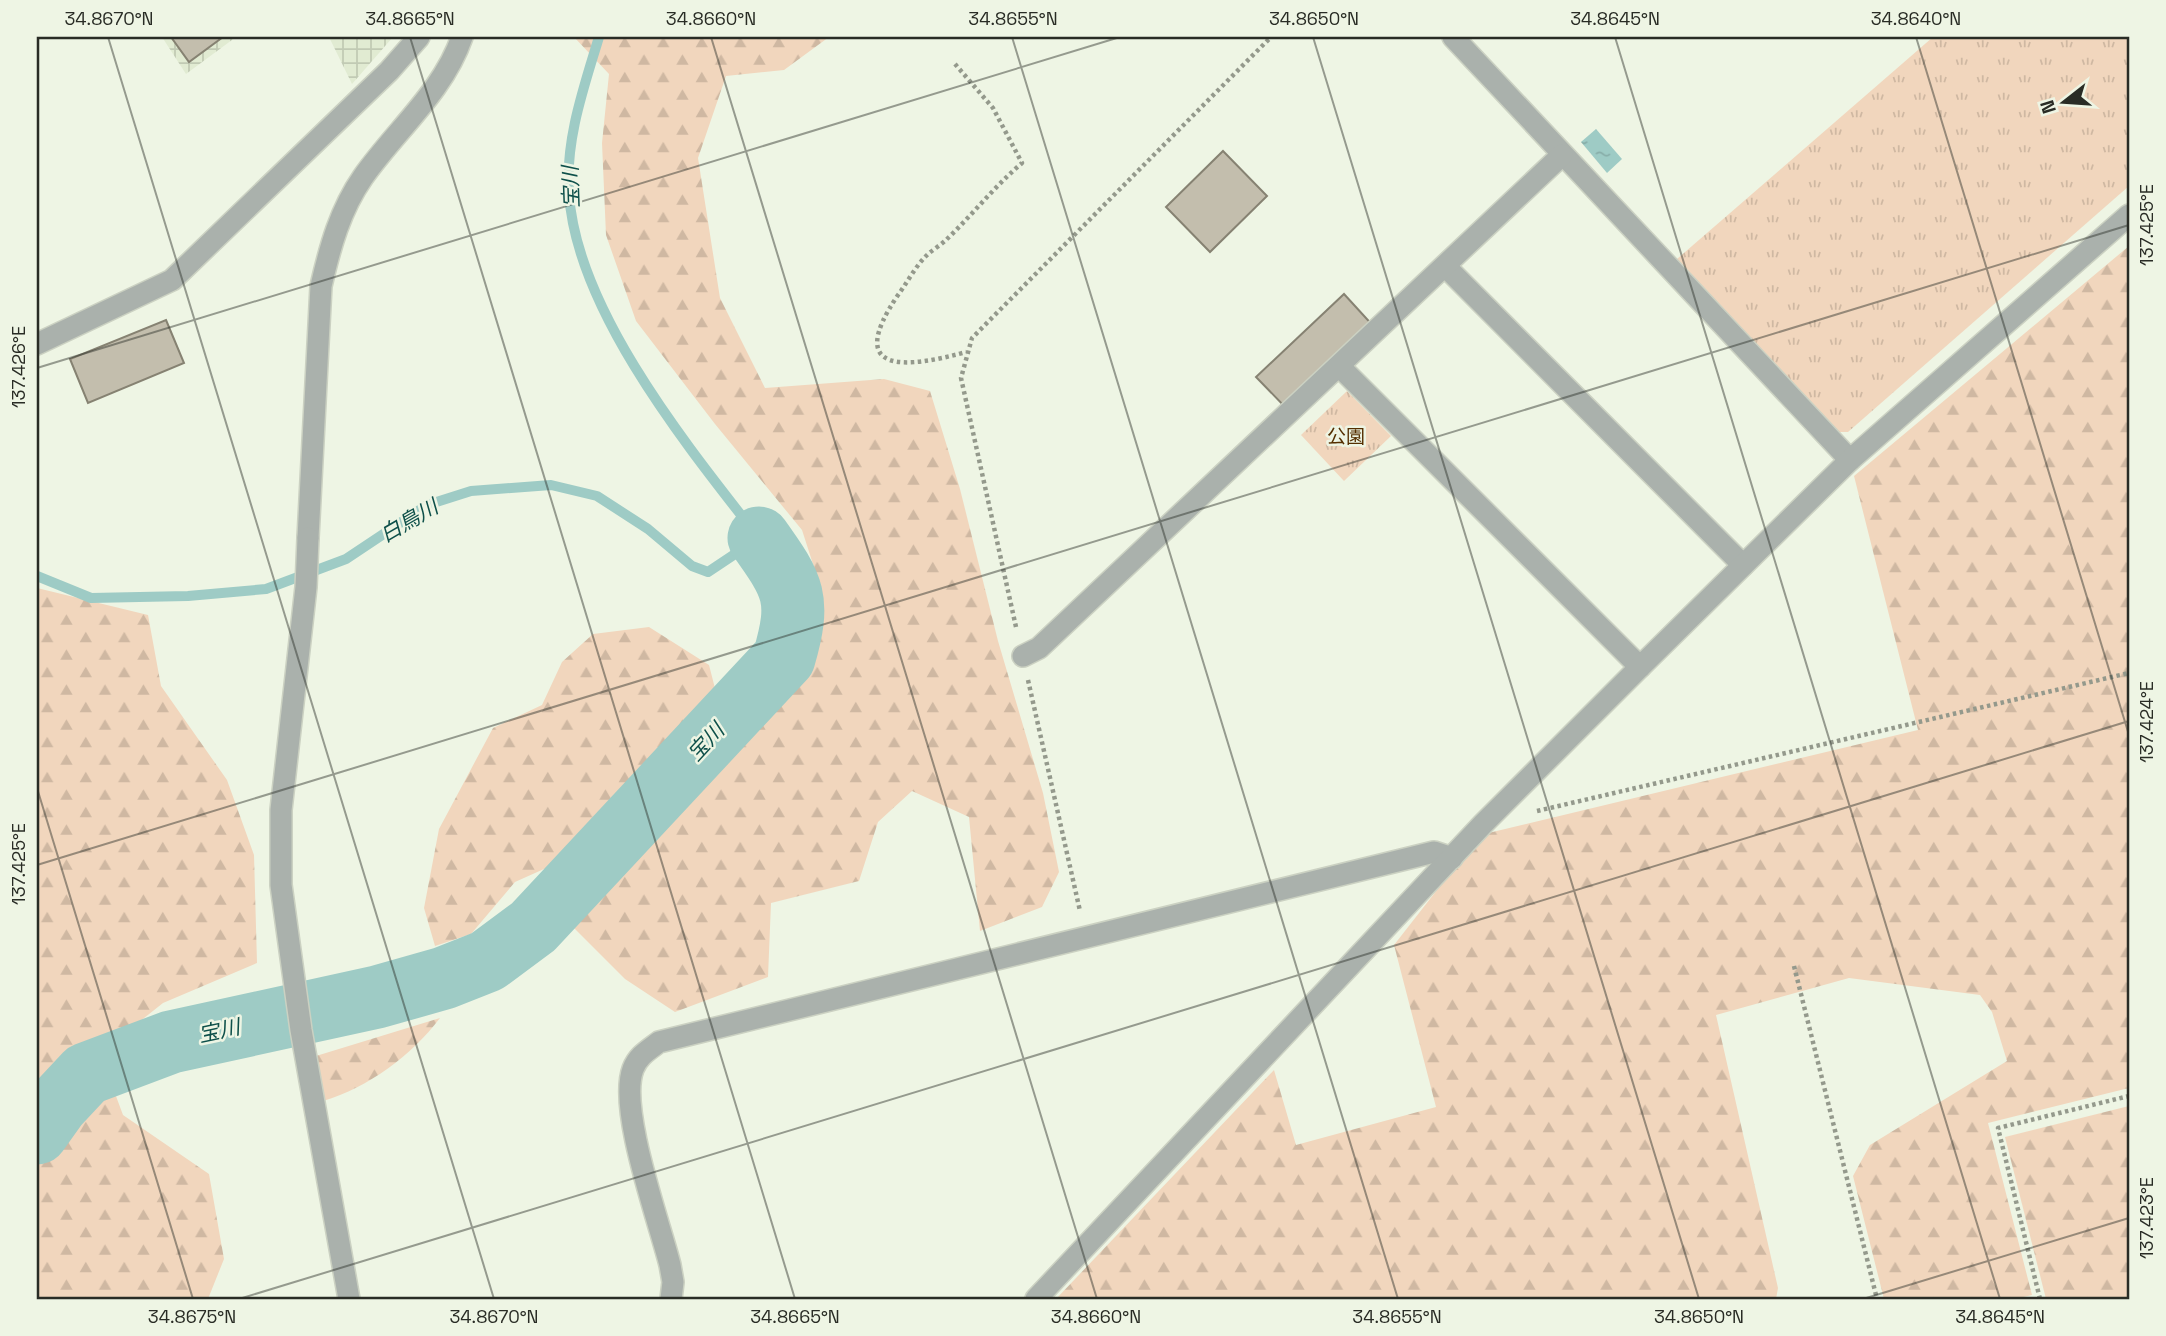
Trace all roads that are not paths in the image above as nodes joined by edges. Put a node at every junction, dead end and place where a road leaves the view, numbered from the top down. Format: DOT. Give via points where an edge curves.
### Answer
graph roads {
  1 [pos="419,37"];
  2 [pos="462,37"];
  3 [pos="1453,37"];
  4 [pos="1562,155"];
  5 [pos="2129,215"];
  6 [pos="1446,267"];
  7 [pos="37,344"];
  8 [pos="1340,367"];
  9 [pos="1850,460"];
  10 [pos="1743,565"];
  11 [pos="1023,656"];
  12 [pos="1640,667"];
  13 [pos="1452,858"];
  14 [pos="349,1299"];
  15 [pos="670,1299"];
  16 [pos="1036,1299"];
  1 -- 7 [label="street" via="172,280"];
  2 -- 14 [label="street" via="433,90 344,208 321,286 306,587 281,810 281,885 300,1030"];
  3 -- 4 [label="street"];
  4 -- 6 [label="street"];
  4 -- 9 [label="street"];
  5 -- 9 [label="street"];
  6 -- 8 [label="street"];
  6 -- 10 [label="street"];
  8 -- 11 [label="street" via="1038,648"];
  8 -- 12 [label="street"];
  9 -- 10 [label="street"];
  10 -- 12 [label="street"];
  12 -- 13 [label="street"];
  13 -- 15 [label="street" via="1434,852 659,1042 639,1056 632,1072 630,1112 670,1265"];
  13 -- 16 [label="street"];
}
